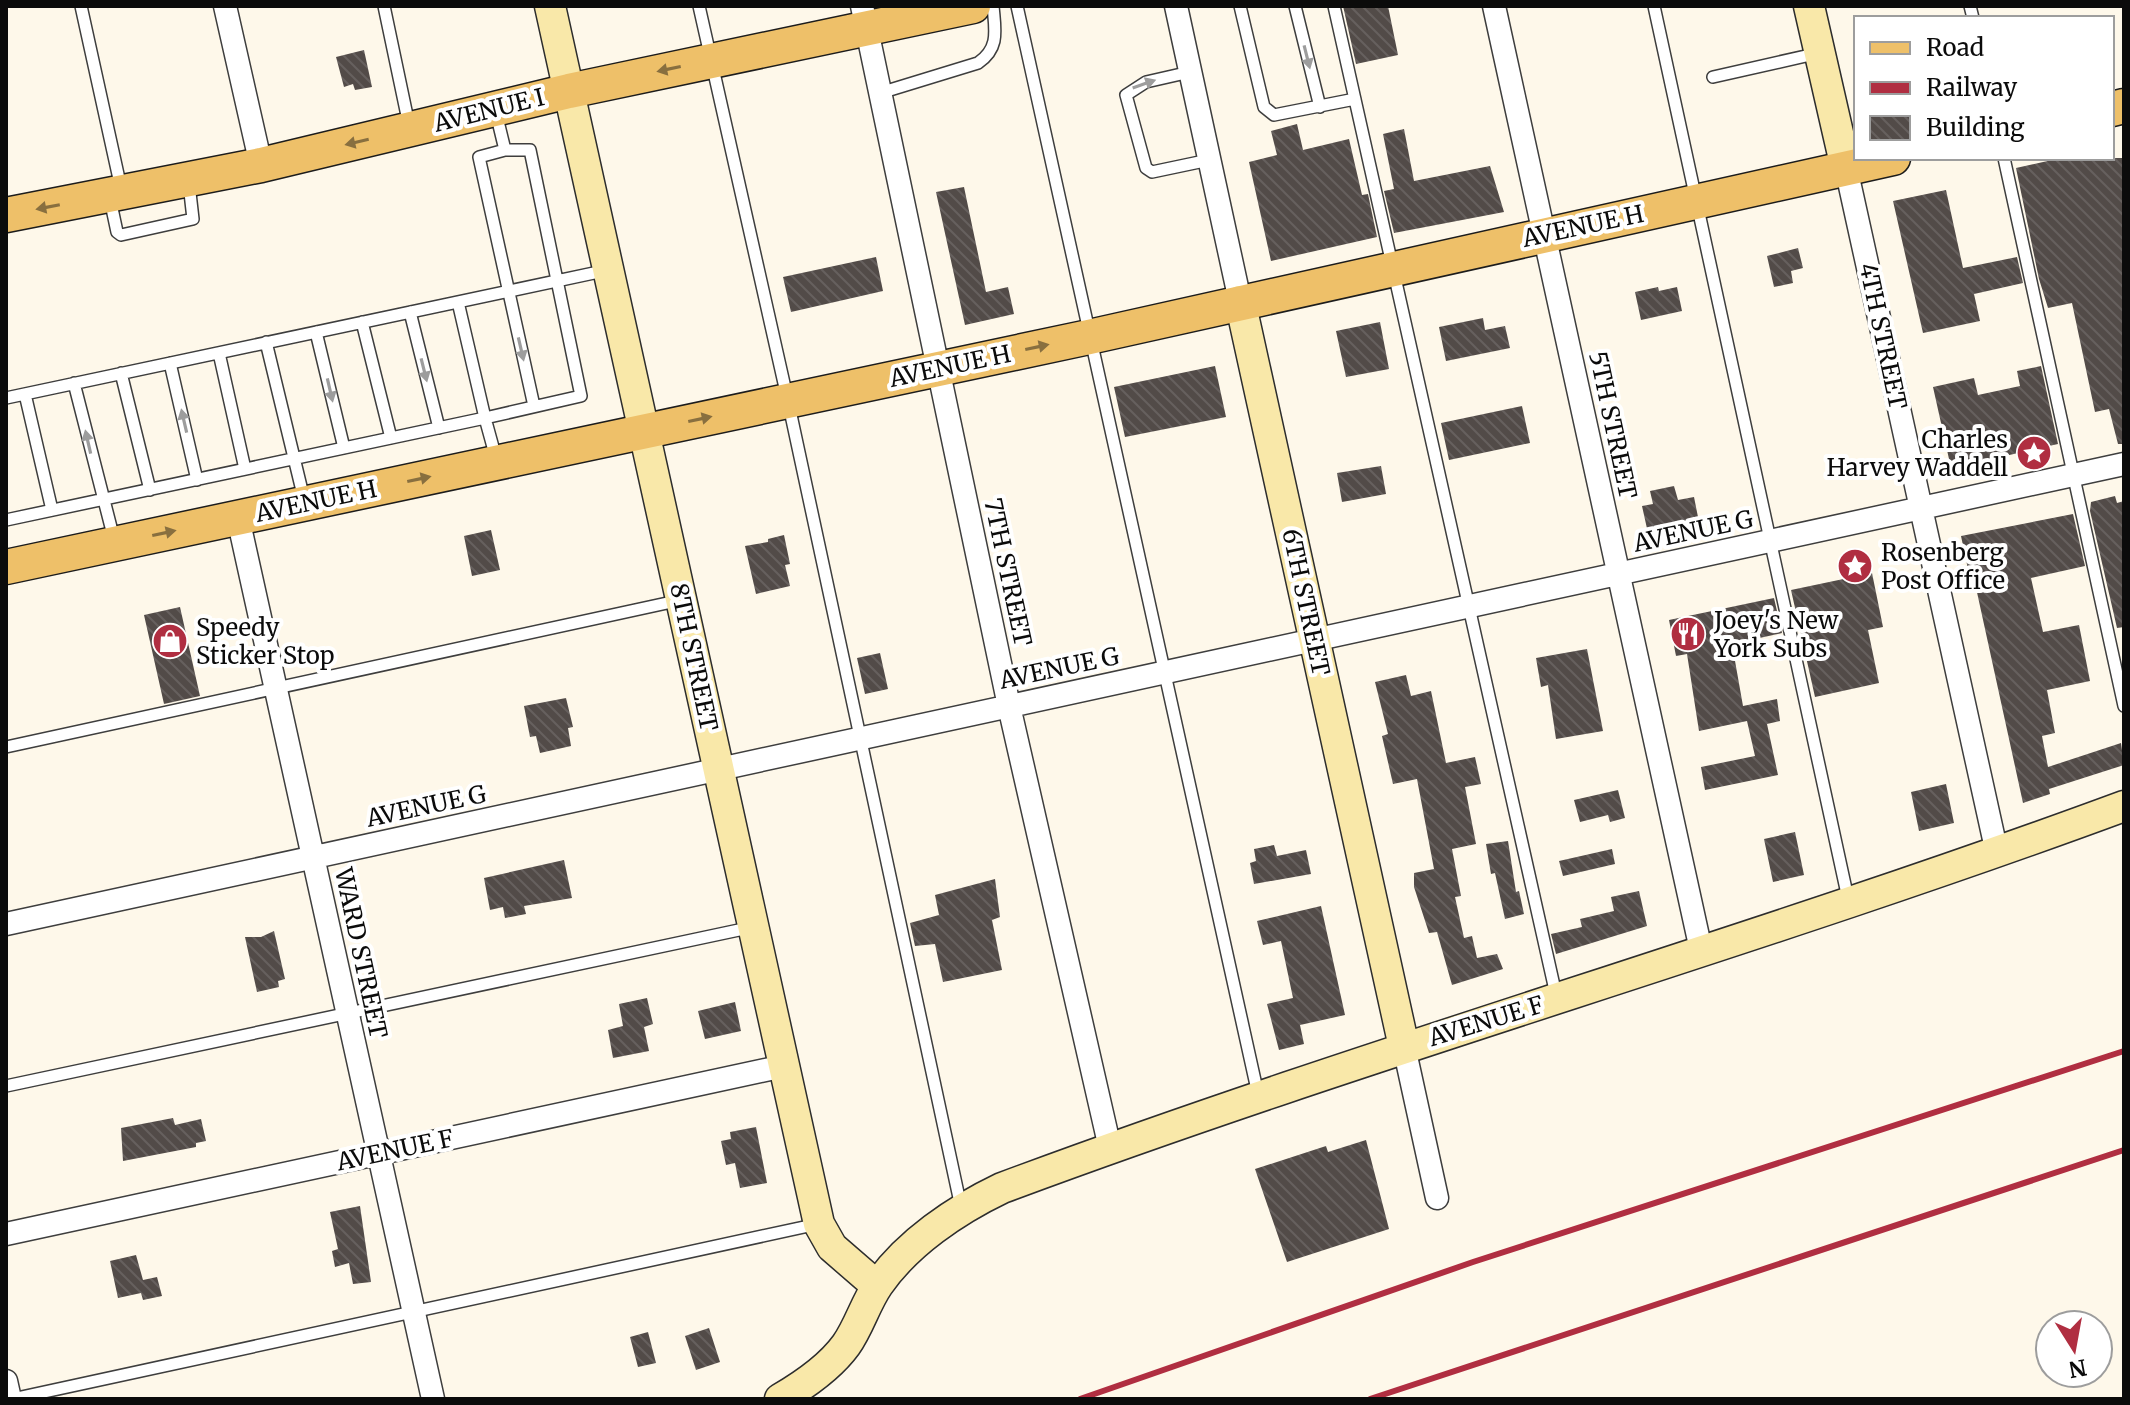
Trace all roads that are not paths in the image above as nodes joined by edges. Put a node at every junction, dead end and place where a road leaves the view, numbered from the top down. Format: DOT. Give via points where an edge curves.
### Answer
graph roads {
  1 [pos="81,6"];
  2 [pos="225,6"];
  3 [pos="384,6"];
  4 [pos="550,6"];
  5 [pos="699,6"];
  6 [pos="973,6"];
  7 [pos="993,6"];
  8 [pos="1017,6"];
  9 [pos="1176,6"];
  10 [pos="1240,6"];
  11 [pos="1295,6"];
  12 [pos="1334,6"];
  13 [pos="1494,6"];
  14 [pos="1654,6"];
  15 [pos="1809,6"];
  16 [pos="864,18"];
  17 [pos="1820,53"];
  18 [pos="711,60"];
  19 [pos="1190,72"];
  20 [pos="1713,77"];
  21 [pos="569,91"];
  22 [pos="880,93"];
  23 [pos="1355,99"];
  24 [pos="1320,107"];
  25 [pos="495,109"];
  26 [pos="410,129"];
  27 [pos="505,150"];
  28 [pos="1209,160"];
  29 [pos="1884,160"];
  30 [pos="2004,160"];
  31 [pos="261,165"];
  32 [pos="1846,168"];
  33 [pos="115,194"];
  34 [pos="1695,201"];
  35 [pos="6,215"];
  36 [pos="1545,235"];
  37 [pos="1393,268"];
  38 [pos="608,269"];
  39 [pos="556,281"];
  40 [pos="508,291"];
  41 [pos="1240,301"];
  42 [pos="458,302"];
  43 [pos="410,312"];
  44 [pos="362,322"];
  45 [pos="316,332"];
  46 [pos="1089,337"];
  47 [pos="266,342"];
  48 [pos="219,353"];
  49 [pos="170,363"];
  50 [pos="939,368"];
  51 [pos="121,373"];
  52 [pos="74,383"];
  53 [pos="25,394"];
  54 [pos="6,398"];
  55 [pos="788,401"];
  56 [pos="534,406"];
  57 [pos="485,418"];
  58 [pos="439,428"];
  59 [pos="644,431"];
  60 [pos="391,438"];
  61 [pos="344,448"];
  62 [pos="293,459"];
  63 [pos="497,462"];
  64 [pos="2124,464"];
  65 [pos="245,469"];
  66 [pos="2074,475"];
  67 [pos="197,480"];
  68 [pos="150,490"];
  69 [pos="103,500"];
  70 [pos="305,503"];
  71 [pos="1921,508"];
  72 [pos="52,510"];
  73 [pos="238,518"];
  74 [pos="6,520"];
  75 [pos="1767,542"];
  76 [pos="115,544"];
  77 [pos="6,567"];
  78 [pos="1619,574"];
  79 [pos="681,600"];
  80 [pos="1470,606"];
  81 [pos="1314,640"];
  82 [pos="1164,672"];
  83 [pos="276,690"];
  84 [pos="1009,706"];
  85 [pos="2124,706"];
  86 [pos="860,738"];
  87 [pos="6,747"];
  88 [pos="718,769"];
  89 [pos="2124,806"];
  90 [pos="1997,853"];
  91 [pos="313,857"];
  92 [pos="1849,903"];
  93 [pos="6,924"];
  94 [pos="753,927"];
  95 [pos="1701,950"];
  96 [pos="1557,999"];
  97 [pos="348,1013"];
  98 [pos="1404,1047"];
  99 [pos="784,1066"];
  100 [pos="6,1086"];
  101 [pos="1259,1098"];
  102 [pos="1110,1148"];
  103 [pos="379,1153"];
  104 [pos="1437,1198"];
  105 [pos="961,1208"];
  106 [pos="819,1224"];
  107 [pos="6,1234"];
  108 [pos="877,1286"];
  109 [pos="414,1312"];
  110 [pos="6,1381"];
  111 [pos="11,1399"];
  112 [pos="433,1399"];
  113 [pos="780,1399"];
  1 -- 33 [label="lane"];
  2 -- 31 [label="street"];
  3 -- 26 [label="lane"];
  4 -- 21 [label="street, 8TH STREET"];
  5 -- 18 [label="lane"];
  6 -- 16 [label="main road, AVENUE I"];
  7 -- 22 [label="lane" via="995,39 989,55"];
  8 -- 46 [label="lane"];
  9 -- 19 [label="street, 6TH STREET"];
  10 -- 24 [label="lane" via="1264,107 1283,116"];
  11 -- 24 [label="lane, one-way"];
  12 -- 23 [label="lane"];
  13 -- 36 [label="street, 5TH STREET"];
  14 -- 34 [label="lane"];
  15 -- 17 [label="street, 4TH STREET"];
  16 -- 18 [label="main road, AVENUE I"];
  16 -- 22 [label="street, 7TH STREET"];
  17 -- 20 [label="lane"];
  17 -- 32 [label="street, 4TH STREET"];
  18 -- 21 [label="main road, AVENUE I, one-way"];
  18 -- 55 [label="lane"];
  19 -- 28 [label="street, 6TH STREET"];
  28 -- 19 [label="lane, one-way" via="1152,172 1140,155 1126,95 1146,82"];
  21 -- 25 [label="main road, AVENUE I"];
  21 -- 38 [label="street, 8TH STREET"];
  22 -- 50 [label="street, 7TH STREET"];
  23 -- 24 [label="lane"];
  23 -- 37 [label="lane"];
  25 -- 26 [label="main road, AVENUE I"];
  25 -- 27 [label="lane"];
  26 -- 31 [label="main road, AVENUE I, one-way"];
  27 -- 39 [label="lane" via="530,150"];
  27 -- 40 [label="lane" via="479,157"];
  28 -- 41 [label="street, 6TH STREET"];
  29 -- 32 [label="main road, AVENUE H"];
  30 -- 66 [label="lane"];
  31 -- 33 [label="main road, AVENUE I"];
  32 -- 34 [label="main road, AVENUE H"];
  32 -- 71 [label="street, 4TH STREET"];
  33 -- 35 [label="main road, AVENUE I, one-way"];
  34 -- 36 [label="main road, AVENUE H"];
  34 -- 75 [label="lane"];
  36 -- 37 [label="main road, AVENUE H"];
  36 -- 78 [label="street, 5TH STREET"];
  37 -- 41 [label="main road, AVENUE H"];
  37 -- 80 [label="lane"];
  38 -- 39 [label="lane"];
  38 -- 59 [label="street, 8TH STREET"];
  39 -- 40 [label="lane"];
  39 -- 56 [label="lane" via="581,396"];
  40 -- 42 [label="lane"];
  40 -- 56 [label="lane, one-way"];
  41 -- 46 [label="main road, AVENUE H"];
  41 -- 81 [label="street, 6TH STREET"];
  42 -- 43 [label="lane"];
  42 -- 57 [label="lane"];
  43 -- 44 [label="lane"];
  43 -- 58 [label="lane, one-way"];
  44 -- 45 [label="lane"];
  44 -- 60 [label="lane"];
  45 -- 47 [label="lane"];
  45 -- 61 [label="lane, one-way"];
  50 -- 46 [label="main road, AVENUE H, one-way"];
  46 -- 82 [label="lane"];
  47 -- 48 [label="lane"];
  47 -- 62 [label="lane"];
  48 -- 49 [label="lane"];
  48 -- 65 [label="lane"];
  49 -- 51 [label="lane"];
  67 -- 49 [label="lane, one-way"];
  50 -- 55 [label="main road, AVENUE H"];
  50 -- 84 [label="street, 7TH STREET"];
  51 -- 52 [label="lane"];
  51 -- 68 [label="lane"];
  52 -- 53 [label="lane"];
  69 -- 52 [label="lane, one-way"];
  53 -- 54 [label="lane"];
  53 -- 72 [label="lane"];
  59 -- 55 [label="main road, AVENUE H, one-way"];
  55 -- 86 [label="lane"];
  56 -- 57 [label="lane"];
  57 -- 58 [label="lane"];
  57 -- 63 [label="lane"];
  58 -- 60 [label="lane"];
  59 -- 63 [label="main road, AVENUE H"];
  59 -- 79 [label="street, 8TH STREET"];
  60 -- 61 [label="lane"];
  61 -- 62 [label="lane"];
  62 -- 65 [label="lane"];
  62 -- 70 [label="lane"];
  70 -- 63 [label="main road, AVENUE H, one-way"];
  64 -- 66 [label="street, AVENUE G"];
  65 -- 67 [label="lane"];
  66 -- 71 [label="street, AVENUE G"];
  66 -- 85 [label="lane"];
  67 -- 68 [label="lane"];
  68 -- 69 [label="lane"];
  69 -- 72 [label="lane"];
  69 -- 76 [label="lane"];
  70 -- 73 [label="main road, AVENUE H"];
  71 -- 75 [label="street, AVENUE G"];
  71 -- 90 [label="street, 4TH STREET"];
  72 -- 74 [label="lane"];
  76 -- 73 [label="main road, AVENUE H, one-way"];
  73 -- 83 [label="street, WARD STREET"];
  75 -- 78 [label="street, AVENUE G"];
  75 -- 92 [label="lane"];
  76 -- 77 [label="main road, AVENUE H"];
  78 -- 80 [label="street, AVENUE G"];
  78 -- 95 [label="street, 5TH STREET"];
  79 -- 83 [label="lane"];
  79 -- 88 [label="street, 8TH STREET"];
  80 -- 81 [label="street, AVENUE G"];
  80 -- 96 [label="lane"];
  81 -- 82 [label="street, AVENUE G"];
  81 -- 98 [label="street, 6TH STREET"];
  82 -- 84 [label="street, AVENUE G"];
  82 -- 101 [label="lane"];
  83 -- 87 [label="lane"];
  83 -- 91 [label="street, WARD STREET"];
  84 -- 86 [label="street, AVENUE G"];
  84 -- 102 [label="street, 7TH STREET"];
  86 -- 88 [label="street, AVENUE G"];
  86 -- 105 [label="lane"];
  88 -- 91 [label="street, AVENUE G"];
  88 -- 94 [label="street, 8TH STREET"];
  89 -- 90 [label="street, AVENUE F"];
  90 -- 92 [label="street, AVENUE F"];
  91 -- 93 [label="street, AVENUE G"];
  91 -- 97 [label="street, WARD STREET"];
  92 -- 95 [label="street, AVENUE F"];
  94 -- 97 [label="lane"];
  94 -- 99 [label="street, 8TH STREET"];
  95 -- 96 [label="street, AVENUE F"];
  96 -- 98 [label="street, AVENUE F"];
  97 -- 100 [label="lane"];
  97 -- 103 [label="street, WARD STREET"];
  98 -- 101 [label="street, AVENUE F"];
  98 -- 104 [label="street, 6TH STREET"];
  99 -- 103 [label="street, AVENUE F"];
  99 -- 106 [label="street, 8TH STREET"];
  101 -- 102 [label="street, AVENUE F"];
  102 -- 105 [label="street, AVENUE F"];
  103 -- 107 [label="street, AVENUE F"];
  103 -- 109 [label="street, WARD STREET"];
  105 -- 108 [label="street, AVENUE F"];
  106 -- 108 [label="street, 8TH STREET" via="832,1247"];
  106 -- 109 [label="lane"];
  108 -- 113 [label="street, AVENUE F" via="846,1345"];
  109 -- 111 [label="lane"];
  109 -- 112 [label="street, WARD STREET"];
  110 -- 111 [label="street"];
}
